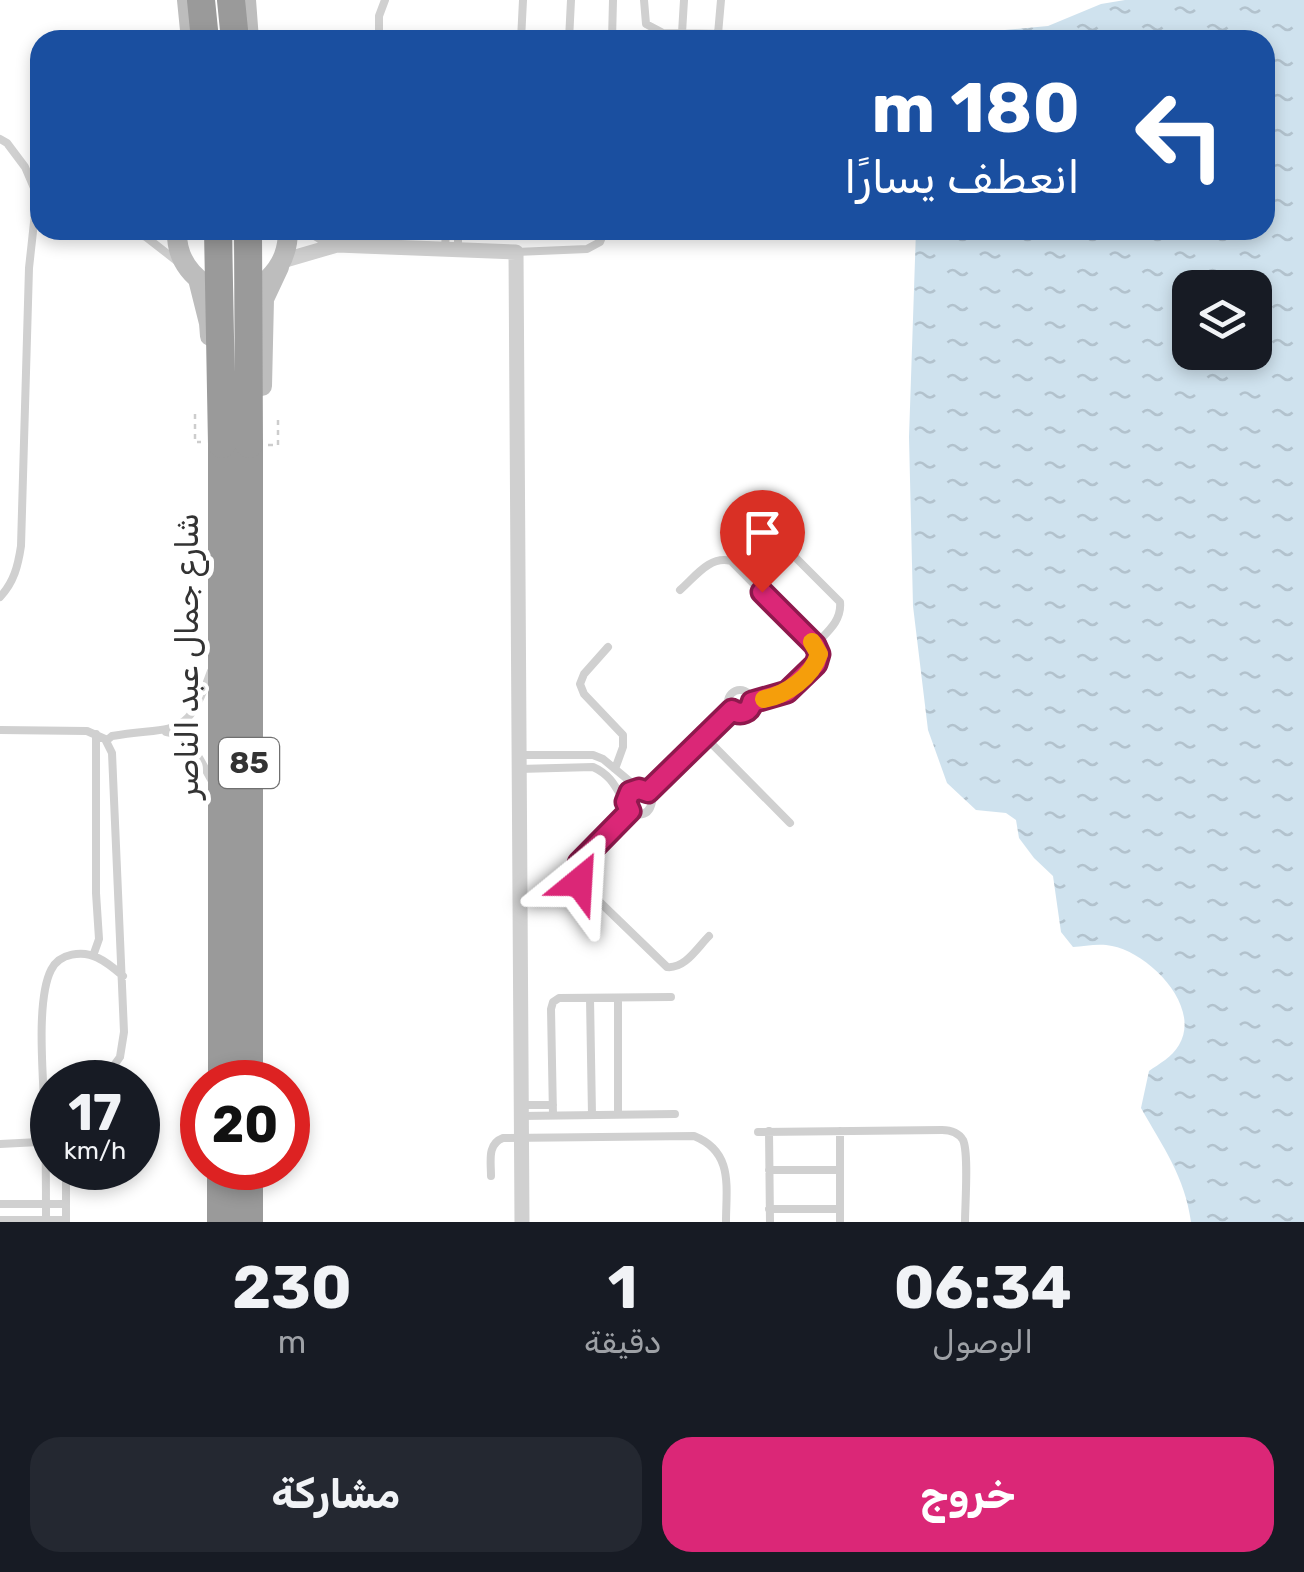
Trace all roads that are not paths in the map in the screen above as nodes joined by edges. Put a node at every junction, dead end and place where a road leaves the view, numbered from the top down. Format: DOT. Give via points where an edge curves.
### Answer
graph roads {
  1 [pos="187,0"];
  2 [pos="201,0"];
  3 [pos="232,0"];
  4 [pos="246,0"];
  5 [pos="523,0"];
  6 [pos="571,0"];
  7 [pos="613,0"];
  8 [pos="644,0"];
  9 [pos="684,0"];
  10 [pos="721,0"];
  11 [pos="383,1"];
  12 [pos="191,30"];
  13 [pos="204,30"];
  14 [pos="234,30"];
  15 [pos="248,30"];
  16 [pos="380,30"];
  17 [pos="522,30"];
  18 [pos="570,30"];
  19 [pos="612,30"];
  20 [pos="657,30"];
  21 [pos="682,30"];
  22 [pos="718,30"];
  23 [pos="0,130"];
  24 [pos="3,141"];
  25 [pos="30,175"];
  26 [pos="33,240"];
  27 [pos="149,240"];
  28 [pos="179,240"];
  29 [pos="218,240"];
  30 [pos="248,240"];
  31 [pos="287,240"];
  32 [pos="329,240"];
  33 [pos="448,240"];
  34 [pos="454,240"];
  35 [pos="601,240"];
  36 [pos="336,244"];
  37 [pos="451,250"];
  38 [pos="516,252"];
  39 [pos="281,264"];
  40 [pos="193,274"];
  41 [pos="796,558"];
  42 [pos="680,590"];
  43 [pos="0,597"];
  44 [pos="815,645"];
  45 [pos="608,648"];
  46 [pos="212,668"];
  47 [pos="752,702"];
  48 [pos="732,710"];
  49 [pos="0,730"];
  50 [pos="156,731"];
  51 [pos="96,734"];
  52 [pos="704,736"];
  53 [pos="106,741"];
  54 [pos="519,762"];
  55 [pos="614,770"];
  56 [pos="212,781"];
  57 [pos="644,790"];
  58 [pos="628,807"];
  59 [pos="790,823"];
  60 [pos="709,936"];
  61 [pos="93,956"];
  62 [pos="122,976"];
  63 [pos="670,997"];
  64 [pos="590,998"];
  65 [pos="618,998"];
  66 [pos="44,1060"];
  67 [pos="118,1060"];
  68 [pos="212,1060"];
  69 [pos="222,1060"];
  70 [pos="249,1060"];
  71 [pos="259,1060"];
  72 [pos="553,1104"];
  73 [pos="521,1110"];
  74 [pos="618,1114"];
  75 [pos="675,1114"];
  76 [pos="553,1115"];
  77 [pos="592,1115"];
  78 [pos="840,1131"];
  79 [pos="758,1132"];
  80 [pos="769,1132"];
  81 [pos="522,1137"];
  82 [pos="0,1144"];
  83 [pos="30,1144"];
  84 [pos="769,1170"];
  85 [pos="840,1170"];
  86 [pos="490,1176"];
  87 [pos="47,1190"];
  88 [pos="66,1190"];
  89 [pos="212,1190"];
  90 [pos="222,1190"];
  91 [pos="249,1190"];
  92 [pos="259,1190"];
  93 [pos="0,1204"];
  94 [pos="46,1204"];
  95 [pos="66,1204"];
  96 [pos="770,1209"];
  97 [pos="840,1209"];
  98 [pos="0,1220"];
  99 [pos="11,1221"];
  100 [pos="46,1221"];
  101 [pos="66,1221"];
  102 [pos="212,1222"];
  103 [pos="222,1222"];
  104 [pos="249,1222"];
  105 [pos="259,1222"];
  106 [pos="522,1222"];
  107 [pos="726,1222"];
  108 [pos="770,1222"];
  109 [pos="840,1222"];
  110 [pos="965,1222"];
  1 -- 12 [label="main road"];
  2 -- 13 [label="highway"];
  3 -- 14 [label="highway"];
  4 -- 15 [label="main road"];
  5 -- 17 [label="lane"];
  6 -- 18 [label="lane"];
  7 -- 19 [label="lane"];
  8 -- 20 [label="lane" via="646,24"];
  9 -- 21 [label="lane"];
  10 -- 22 [label="lane"];
  11 -- 16 [label="lane"];
  23 -- 24 [label="lane"];
  24 -- 25 [label="lane"];
  26 -- 43 [label="lane" via="20,546"];
  27 -- 40 [label="lane"];
  28 -- 40 [label="main road"];
  29 -- 69 [label="highway, شارع جمال عبد الناصر / 85, bridge"];
  30 -- 70 [label="highway, شارع جمال عبد الناصر / 85, bridge"];
  31 -- 39 [label="main road"];
  32 -- 36 [label="street"];
  33 -- 37 [label="lane"];
  34 -- 37 [label="lane"];
  35 -- 38 [label="lane" via="587,249"];
  36 -- 37 [label="street"];
  36 -- 39 [label="street"];
  37 -- 38 [label="street"];
  38 -- 54 [label="street"];
  39 -- 40 [label="main road" via="262,283 241,291 218,290"];
  39 -- 71 [label="main road" via="264,298 262,350"];
  40 -- 46 [label="main road" via="209,323"];
  41 -- 44 [label="lane" via="840,602 837,621"];
  42 -- 44 [label="lane" via="724,558"];
  44 -- 47 [label="lane" via="816,664 787,692"];
  45 -- 55 [label="lane" via="580,684 623,736"];
  46 -- 50 [label="lane" via="189,719"];
  46 -- 56 [label="main road"];
  47 -- 48 [label="lane" via="744,712"];
  47 -- 48 [label="lane" via="736,690"];
  48 -- 52 [label="lane"];
  49 -- 51 [label="lane"];
  50 -- 53 [label="lane"];
  50 -- 56 [label="lane" via="186,739"];
  51 -- 53 [label="lane"];
  51 -- 61 [label="lane" via="99,938"];
  52 -- 57 [label="lane"];
  52 -- 59 [label="lane"];
  53 -- 62 [label="lane" via="112,753"];
  54 -- 55 [label="lane" via="593,755"];
  54 -- 58 [label="lane" via="598,768"];
  54 -- 73 [label="street"];
  55 -- 57 [label="lane"];
  56 -- 68 [label="main road"];
  57 -- 58 [label="lane" via="630,792"];
  57 -- 58 [label="lane" via="652,802 648,811 639,815"];
  58 -- 60 [label="lane" via="579,863 579,882 667,967 678,967"];
  61 -- 62 [label="lane"];
  61 -- 66 [label="lane" via="65,956 50,970"];
  62 -- 67 [label="lane"];
  63 -- 65 [label="lane"];
  64 -- 65 [label="lane"];
  64 -- 72 [label="lane" via="559,998 552,1005"];
  64 -- 77 [label="lane"];
  65 -- 74 [label="lane"];
  72 -- 73 [label="lane"];
  72 -- 76 [label="lane"];
  73 -- 76 [label="lane"];
  73 -- 81 [label="street"];
  74 -- 75 [label="lane"];
  74 -- 77 [label="lane"];
  76 -- 77 [label="lane"];
  78 -- 80 [label="lane"];
  78 -- 85 [label="lane"];
  78 -- 110 [label="lane" via="956,1132 965,1151"];
  79 -- 80 [label="lane"];
  80 -- 84 [label="lane"];
  81 -- 86 [label="lane" via="494,1142"];
  81 -- 106 [label="street"];
  81 -- 107 [label="lane" via="702,1139 726,1170"];
  82 -- 83 [label="lane"];
  84 -- 85 [label="lane"];
  84 -- 96 [label="lane"];
  85 -- 97 [label="lane"];
  87 -- 94 [label="lane"];
  88 -- 95 [label="lane"];
  89 -- 102 [label="main road"];
  90 -- 103 [label="highway"];
  91 -- 104 [label="highway"];
  92 -- 105 [label="main road"];
  93 -- 94 [label="lane"];
  94 -- 95 [label="lane"];
  94 -- 100 [label="lane"];
  95 -- 101 [label="lane"];
  96 -- 97 [label="lane"];
  96 -- 108 [label="lane"];
  97 -- 109 [label="lane"];
  98 -- 99 [label="lane"];
  99 -- 100 [label="lane"];
  100 -- 101 [label="lane"];
}
